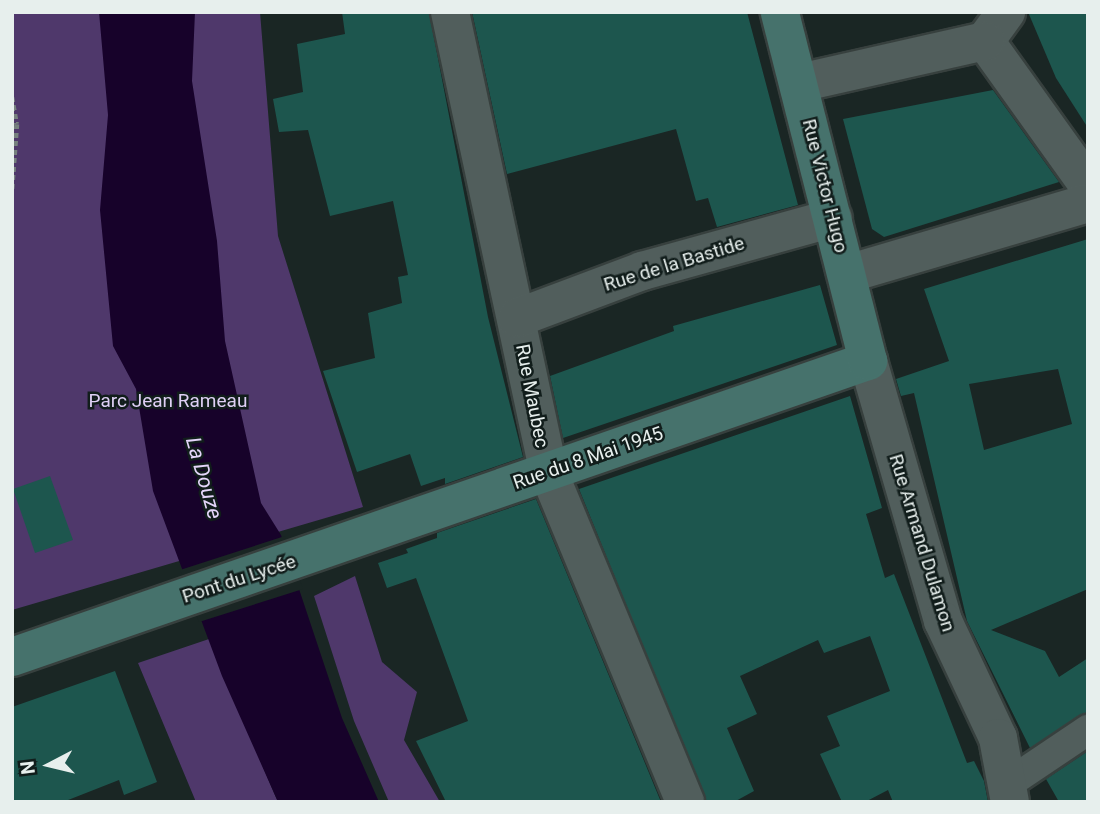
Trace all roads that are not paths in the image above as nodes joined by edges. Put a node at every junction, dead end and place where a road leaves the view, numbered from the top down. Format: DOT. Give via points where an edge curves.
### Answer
graph roads {
  1 [pos="450,12"];
  2 [pos="780,12"];
  3 [pos="996,27"];
  4 [pos="799,83"];
  5 [pos="1088,185"];
  6 [pos="1088,204"];
  7 [pos="833,218"];
  8 [pos="847,274"];
  9 [pos="517,318"];
  10 [pos="868,361"];
  11 [pos="548,471"];
  12 [pos="308,557"];
  13 [pos="12,657"];
  14 [pos="1088,730"];
  15 [pos="1008,793"];
  16 [pos="685,802"];
  1 -- 9 [label="street, Rue Maubec"];
  2 -- 4 [label="main road, Rue Victor Hugo"];
  3 -- 4 [label="street"];
  3 -- 5 [label="street"];
  4 -- 7 [label="main road, Rue Victor Hugo"];
  6 -- 8 [label="street"];
  7 -- 8 [label="main road, Rue Victor Hugo"];
  7 -- 9 [label="street, Rue de la Bastide" via="642,271"];
  8 -- 10 [label="main road, Rue Victor Hugo"];
  9 -- 11 [label="street, Rue Maubec"];
  10 -- 11 [label="main road, Rue du 8 Mai 1945"];
  10 -- 15 [label="street, Rue Armand Dulamon" via="943,621 998,738"];
  11 -- 12 [label="main road, Rue du 8 Mai 1945"];
  11 -- 16 [label="street, Rue Maubec"];
  12 -- 13 [label="main road, Pont du Lycée"];
  14 -- 15 [label="street"];
}
